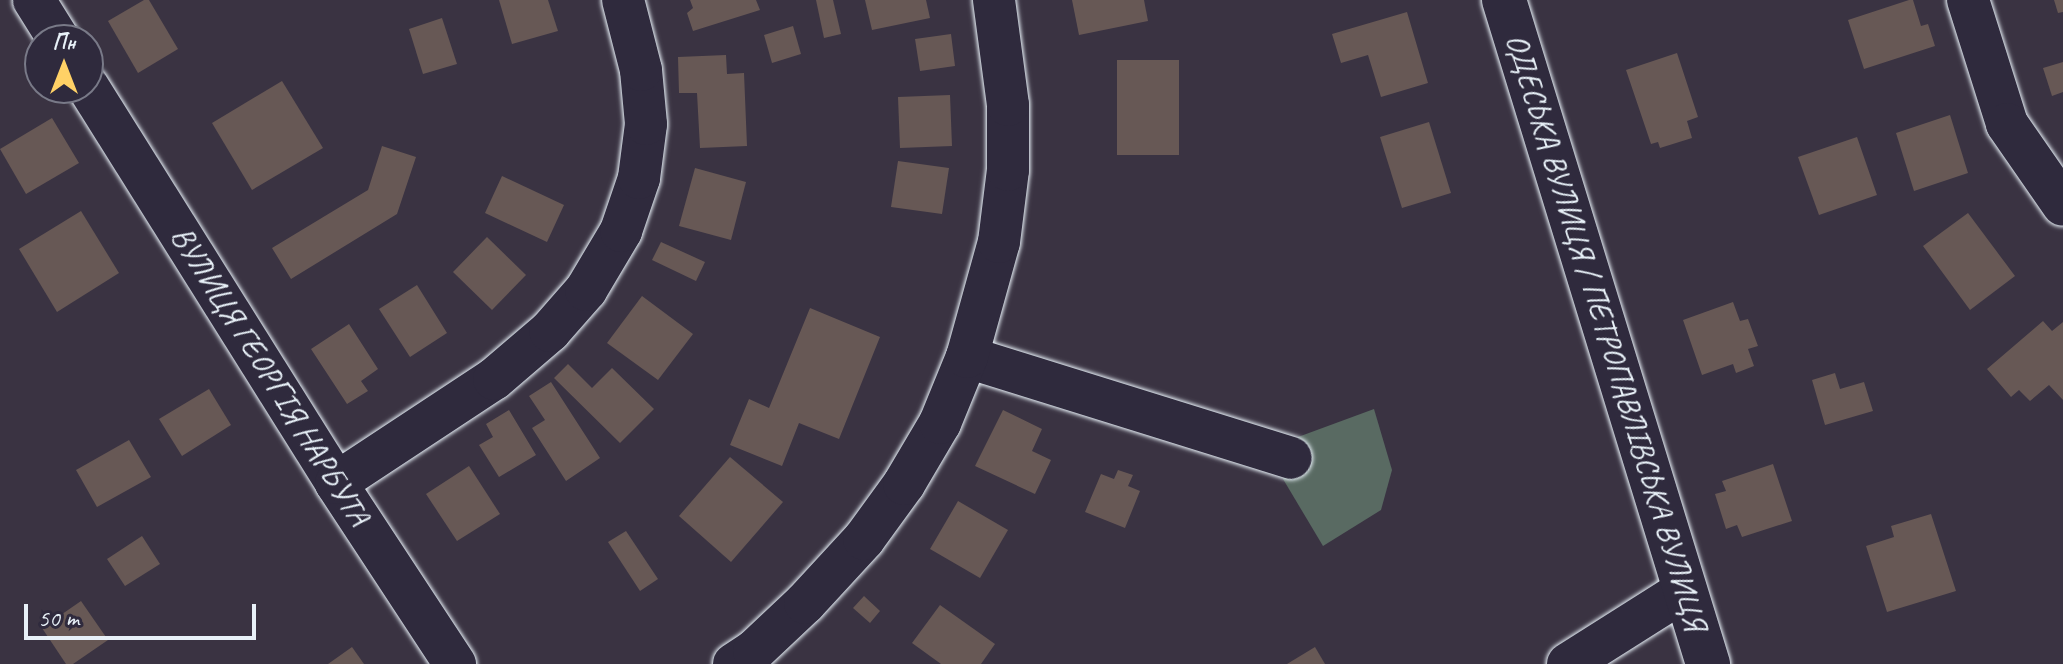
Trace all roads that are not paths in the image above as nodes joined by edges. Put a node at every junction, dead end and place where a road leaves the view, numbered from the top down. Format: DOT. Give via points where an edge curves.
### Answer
graph roads {
  1 [pos="623,0"];
  2 [pos="994,0"];
  3 [pos="1504,0"];
  4 [pos="1968,0"];
  5 [pos="99,104"];
  6 [pos="2063,205"];
  7 [pos="967,357"];
  8 [pos="1291,458"];
  9 [pos="336,483"];
  10 [pos="1685,590"];
  11 [pos="455,664"];
  12 [pos="734,664"];
  13 [pos="1568,664"];
  14 [pos="1708,664"];
  1 -- 9 [label="street" via="641,70 646,124 639,178 621,231 586,290 550,331 494,379"];
  2 -- 7 [label="street" via="1008,105 1008,170 999,242"];
  3 -- 10 [label="main road, ОДЕСЬКА ВУЛИЦЯ / ПЕТРОПАВЛІВСЬКА ВУЛИЦЯ"];
  4 -- 6 [label="street" via="2007,124"];
  5 -- 9 [label="street, ВУЛИЦЯ ГЕОРГІЯ НАРБУТА"];
  7 -- 8 [label="street"];
  7 -- 12 [label="street" via="940,423 864,539 805,603"];
  9 -- 11 [label="street, ВУЛИЦЯ ГЕОРГІЯ НАРБУТА"];
  10 -- 13 [label="street"];
  10 -- 14 [label="main road, ОДЕСЬКА ВУЛИЦЯ / ПЕТРОПАВЛІВСЬКА ВУЛИЦЯ"];
}
